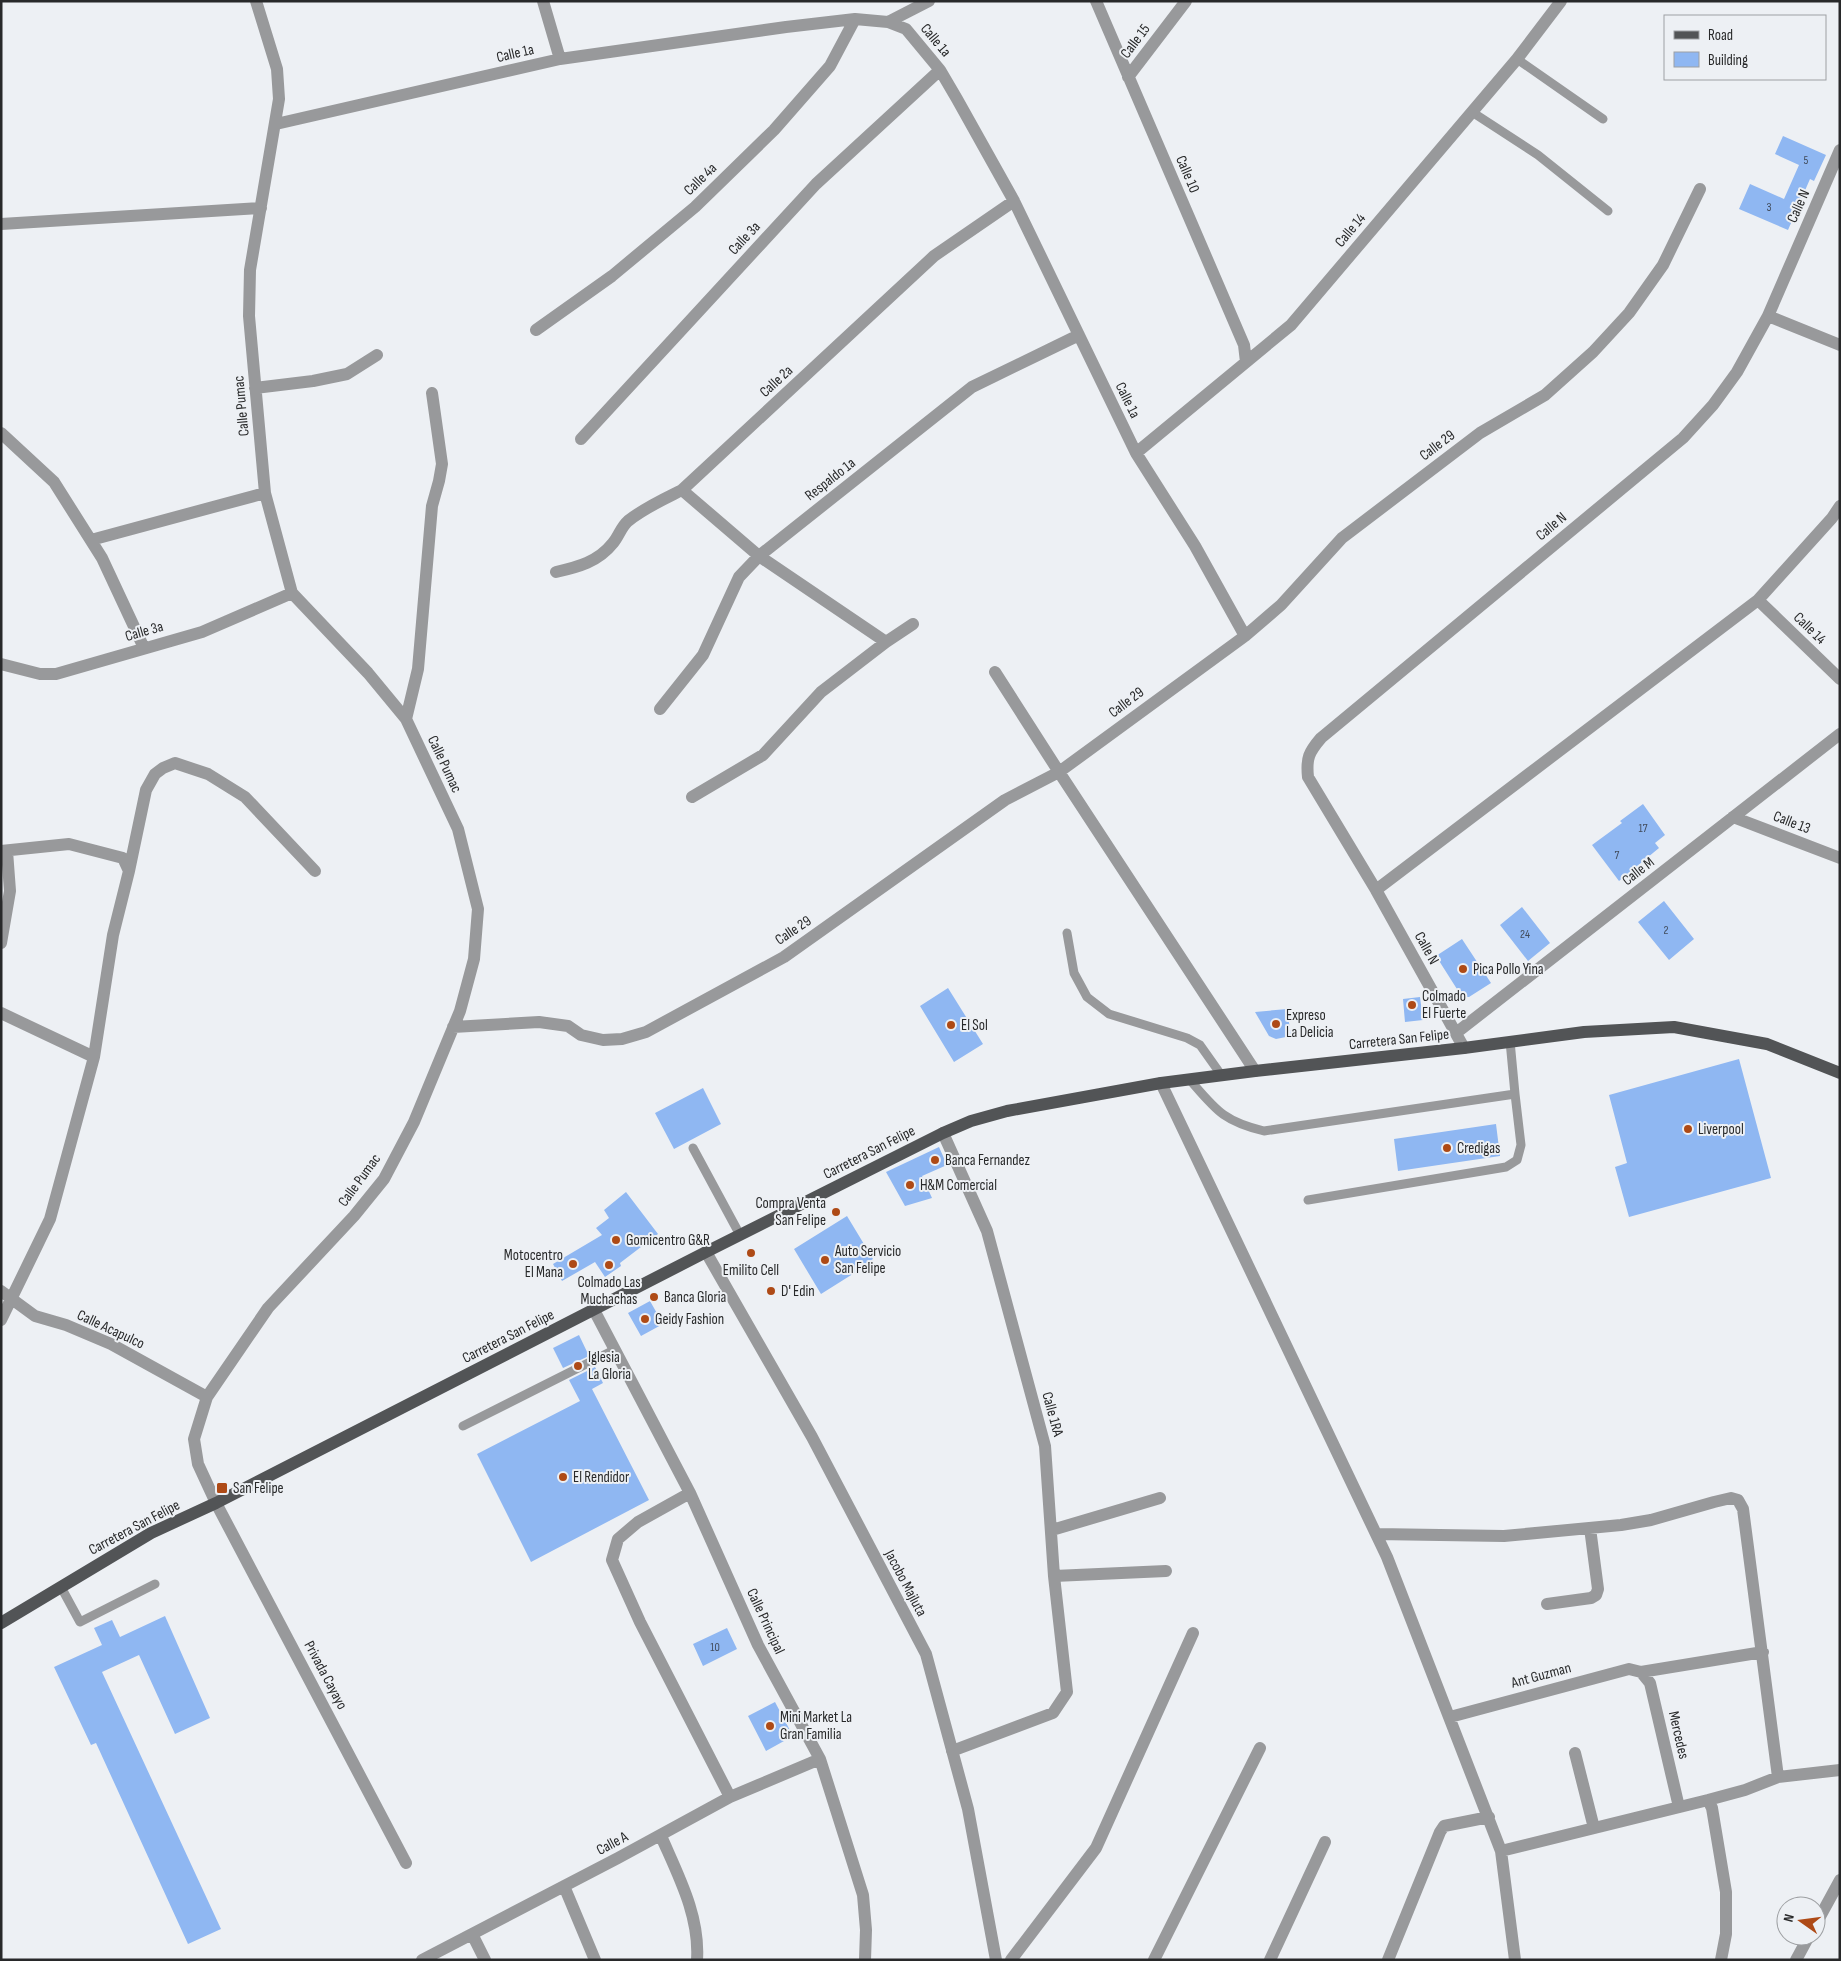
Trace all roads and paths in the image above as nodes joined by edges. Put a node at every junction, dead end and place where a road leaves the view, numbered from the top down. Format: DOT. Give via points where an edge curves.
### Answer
graph roads {
  1 [pos="256,1"];
  2 [pos="543,1"];
  3 [pos="929,1"];
  4 [pos="1096,1"];
  5 [pos="1186,1"];
  6 [pos="1561,1"];
  7 [pos="855,19"];
  8 [pos="888,22"];
  9 [pos="560,59"];
  10 [pos="1517,59"];
  11 [pos="940,70"];
  12 [pos="1128,77"];
  13 [pos="1472,112"];
  14 [pos="1603,119"];
  15 [pos="276,124"];
  16 [pos="1840,150"];
  17 [pos="1700,189"];
  18 [pos="1014,201"];
  19 [pos="261,208"];
  20 [pos="1608,211"];
  21 [pos="1,224"];
  22 [pos="1768,316"];
  23 [pos="536,330"];
  24 [pos="1079,336"];
  25 [pos="1840,345"];
  26 [pos="377,355"];
  27 [pos="1246,362"];
  28 [pos="256,388"];
  29 [pos="432,393"];
  30 [pos="1,434"];
  31 [pos="581,439"];
  32 [pos="1136,453"];
  33 [pos="682,490"];
  34 [pos="265,493"];
  35 [pos="1840,506"];
  36 [pos="91,540"];
  37 [pos="760,556"];
  38 [pos="556,572"];
  39 [pos="292,593"];
  40 [pos="1758,600"];
  41 [pos="913,624"];
  42 [pos="1244,636"];
  43 [pos="886,642"];
  44 [pos="144,648"];
  45 [pos="1,664"];
  46 [pos="995,672"];
  47 [pos="1840,679"];
  48 [pos="660,709"];
  49 [pos="406,719"];
  50 [pos="1840,734"];
  51 [pos="1059,772"];
  52 [pos="692,797"];
  53 [pos="1733,817"];
  54 [pos="4,851"];
  55 [pos="1840,858"];
  56 [pos="129,871"];
  57 [pos="315,871"];
  58 [pos="1376,890"];
  59 [pos="1068,933"];
  60 [pos="1,943"];
  61 [pos="1,1013"];
  62 [pos="453,1027"];
  63 [pos="1456,1033"];
  64 [pos="1510,1041"];
  65 [pos="1464,1048"];
  66 [pos="94,1057"];
  67 [pos="1255,1071"];
  68 [pos="1840,1072"];
  69 [pos="1222,1076"];
  70 [pos="1190,1080"];
  71 [pos="1161,1084"];
  72 [pos="1516,1094"];
  73 [pos="943,1133"];
  74 [pos="693,1148"];
  75 [pos="1308,1200"];
  76 [pos="740,1235"];
  77 [pos="706,1252"];
  78 [pos="6,1294"];
  79 [pos="594,1310"];
  80 [pos="1,1320"];
  81 [pos="614,1350"];
  82 [pos="207,1397"];
  83 [pos="463,1426"];
  84 [pos="690,1493"];
  85 [pos="1160,1498"];
  86 [pos="216,1503"];
  87 [pos="1590,1528"];
  88 [pos="1052,1530"];
  89 [pos="1376,1534"];
  90 [pos="1166,1571"];
  91 [pos="1054,1576"];
  92 [pos="155,1584"];
  93 [pos="61,1587"];
  94 [pos="1547,1604"];
  95 [pos="1,1623"];
  96 [pos="1193,1633"];
  97 [pos="1763,1652"];
  98 [pos="1641,1672"];
  99 [pos="1450,1717"];
  100 [pos="1260,1748"];
  101 [pos="952,1751"];
  102 [pos="1575,1753"];
  103 [pos="820,1759"];
  104 [pos="1840,1770"];
  105 [pos="1778,1777"];
  106 [pos="730,1797"];
  107 [pos="1708,1800"];
  108 [pos="1679,1807"];
  109 [pos="1489,1817"];
  110 [pos="1594,1828"];
  111 [pos="661,1836"];
  112 [pos="1325,1842"];
  113 [pos="1501,1850"];
  114 [pos="406,1863"];
  115 [pos="1840,1880"];
  116 [pos="564,1886"];
  117 [pos="1826,1906"];
  118 [pos="472,1934"];
  119 [pos="1804,1946"];
  120 [pos="422,1960"];
  121 [pos="485,1960"];
  122 [pos="595,1960"];
  123 [pos="697,1960"];
  124 [pos="865,1960"];
  125 [pos="996,1960"];
  126 [pos="1011,1960"];
  127 [pos="1154,1960"];
  128 [pos="1270,1960"];
  129 [pos="1388,1960"];
  130 [pos="1515,1960"];
  131 [pos="1721,1960"];
  132 [pos="1796,1960"];
  1 -- 15 [label="street, Calle Pumac" via="277,69 279,99"];
  2 -- 9 [label="street"];
  3 -- 8 [label="street"];
  4 -- 12 [label="street, Calle 10"];
  5 -- 12 [label="street, Calle 15"];
  6 -- 10 [label="street, Calle 14"];
  7 -- 8 [label="street, Calle 1a"];
  7 -- 9 [label="street, Calle 1a"];
  7 -- 23 [label="street, Calle 4a" via="830,66 774,130 696,207 612,276"];
  8 -- 11 [label="street, Calle 1a" via="906,29"];
  9 -- 15 [label="street, Calle 1a"];
  10 -- 13 [label="street, Calle 14"];
  10 -- 14 [label="lane"];
  11 -- 18 [label="street, Calle 1a"];
  11 -- 31 [label="street, Calle 3a" via="816,184"];
  12 -- 27 [label="street, Calle 10" via="1244,345"];
  13 -- 20 [label="lane" via="1538,155"];
  13 -- 27 [label="street, Calle 14" via="1291,325"];
  15 -- 19 [label="street, Calle Pumac"];
  16 -- 22 [label="street, Calle N"];
  17 -- 42 [label="street, Calle 29" via="1663,265 1629,313 1593,352 1545,394 1480,433 1342,538 1281,605"];
  18 -- 24 [label="street, Calle 1a"];
  18 -- 33 [label="street, Calle 2a" via="934,256"];
  19 -- 21 [label="street"];
  19 -- 28 [label="street, Calle Pumac" via="250,270 249,316"];
  22 -- 25 [label="street"];
  22 -- 58 [label="street, Calle N" via="1737,372 1683,438 1321,738 1312,749 1306,765 1308,777"];
  24 -- 32 [label="street, Calle 1a"];
  24 -- 37 [label="street, Respaldo 1a" via="972,387"];
  26 -- 28 [label="street" via="347,374"];
  27 -- 32 [label="street, Calle 14"];
  28 -- 34 [label="street, Calle Pumac"];
  29 -- 49 [label="street" via="442,464 432,506 418,670"];
  30 -- 36 [label="street" via="54,482"];
  32 -- 42 [label="street, Calle 1a" via="1195,546"];
  33 -- 37 [label="street"];
  33 -- 38 [label="street, Calle 2a" via="629,520 602,555 583,566"];
  34 -- 36 [label="street"];
  34 -- 39 [label="street, Calle Pumac"];
  35 -- 40 [label="street"];
  36 -- 44 [label="street"];
  37 -- 43 [label="street"];
  37 -- 48 [label="street, Respaldo 1a" via="739,577 703,655"];
  39 -- 44 [label="street, Calle 3a" via="202,632"];
  39 -- 49 [label="street, Calle Pumac" via="368,673"];
  40 -- 47 [label="street, Calle 14"];
  40 -- 58 [label="street"];
  41 -- 43 [label="street"];
  42 -- 51 [label="street, Calle 29"];
  43 -- 52 [label="street" via="821,692 763,755"];
  44 -- 45 [label="street, Calle 3a" via="56,674 40,674"];
  46 -- 51 [label="street"];
  49 -- 62 [label="street, Calle Pumac" via="458,829 478,910 474,959"];
  50 -- 53 [label="street, Calle M"];
  51 -- 62 [label="street, Calle 29" via="1005,800 784,957 646,1032 603,1040 580,1035 568,1026 539,1022"];
  51 -- 67 [label="street"];
  53 -- 55 [label="street, Calle 13"];
  53 -- 63 [label="street, Calle M"];
  54 -- 56 [label="street" via="69,844 124,858"];
  54 -- 60 [label="street" via="10,891"];
  56 -- 57 [label="street" via="146,790 155,774 175,763 208,774 245,798"];
  56 -- 66 [label="street" via="113,935"];
  58 -- 63 [label="street, Calle N"];
  59 -- 69 [label="lane" via="1074,973 1087,997 1109,1014 1200,1045"];
  61 -- 66 [label="street"];
  62 -- 82 [label="street, Calle Pumac" via="414,1122 384,1179 268,1308"];
  63 -- 65 [label="street, Calle N"];
  64 -- 65 [label="main road, Carretera San Felipe"];
  64 -- 68 [label="main road, Carretera San Felipe" via="1584,1032 1674,1027 1767,1044"];
  64 -- 72 [label="lane"];
  65 -- 67 [label="main road, Carretera San Felipe"];
  66 -- 78 [label="street" via="50,1219"];
  67 -- 69 [label="main road, Carretera San Felipe"];
  69 -- 70 [label="main road, Carretera San Felipe"];
  70 -- 71 [label="main road, Carretera San Felipe"];
  70 -- 72 [label="lane" via="1216,1111 1241,1126 1264,1131"];
  71 -- 73 [label="main road, Carretera San Felipe" via="1007,1111"];
  71 -- 89 [label="street"];
  72 -- 75 [label="lane" via="1521,1145 1517,1160 1506,1167"];
  73 -- 76 [label="main road, Carretera San Felipe"];
  73 -- 88 [label="street, Calle 1RA" via="989,1241 1045,1446"];
  74 -- 76 [label="lane"];
  76 -- 77 [label="main road, Carretera San Felipe"];
  77 -- 79 [label="main road, Carretera San Felipe"];
  77 -- 101 [label="street, Jacobo Majluta" via="812,1437 926,1654"];
  78 -- 80 [label="street"];
  78 -- 82 [label="street, Calle Acapulco" via="35,1316 111,1344"];
  79 -- 81 [label="street, Calle Principal"];
  79 -- 86 [label="main road, Carretera San Felipe"];
  81 -- 83 [label="lane"];
  81 -- 84 [label="street, Calle Principal"];
  82 -- 86 [label="street, Calle Pumac" via="194,1439 198,1464"];
  84 -- 103 [label="street, Calle Principal" via="758,1645"];
  84 -- 106 [label="street" via="638,1522 618,1539 612,1560 640,1622"];
  85 -- 88 [label="street"];
  86 -- 93 [label="main road, Carretera San Felipe" via="151,1533"];
  86 -- 114 [label="street, Privada Cayayo"];
  87 -- 89 [label="street" via="1504,1536"];
  87 -- 94 [label="street" via="1598,1589 1596,1595"];
  87 -- 97 [label="street" via="1652,1520 1731,1498 1738,1500 1743,1509"];
  88 -- 91 [label="street, Calle 1RA"];
  89 -- 99 [label="street"];
  90 -- 91 [label="street"];
  91 -- 101 [label="street, Calle 1RA" via="1067,1692 1054,1714"];
  92 -- 93 [label="lane" via="80,1622"];
  93 -- 95 [label="main road, Carretera San Felipe"];
  96 -- 126 [label="street" via="1096,1848"];
  97 -- 98 [label="street, Ant Guzman"];
  97 -- 105 [label="street"];
  98 -- 99 [label="street, Ant Guzman" via="1629,1669"];
  98 -- 108 [label="street, Mercedes" via="1650,1683"];
  99 -- 109 [label="street"];
  100 -- 127 [label="street"];
  101 -- 125 [label="street, Jacobo Majluta" via="968,1809"];
  102 -- 110 [label="street"];
  103 -- 106 [label="street, Calle A"];
  103 -- 124 [label="street, Calle Principal" via="863,1895"];
  104 -- 105 [label="street"];
  105 -- 107 [label="street"];
  106 -- 111 [label="street, Calle A"];
  107 -- 108 [label="street"];
  107 -- 131 [label="street" via="1726,1892 1726,1934"];
  108 -- 110 [label="street"];
  109 -- 113 [label="street"];
  109 -- 129 [label="street" via="1444,1826"];
  110 -- 113 [label="street"];
  111 -- 116 [label="street, Calle A"];
  111 -- 123 [label="street" via="687,1896 698,1947"];
  112 -- 128 [label="street"];
  113 -- 130 [label="street"];
  115 -- 117 [label="street"];
  116 -- 118 [label="street, Calle A"];
  116 -- 122 [label="street"];
  118 -- 120 [label="street, Calle A"];
  118 -- 121 [label="street"];
  119 -- 132 [label="street"];
}
